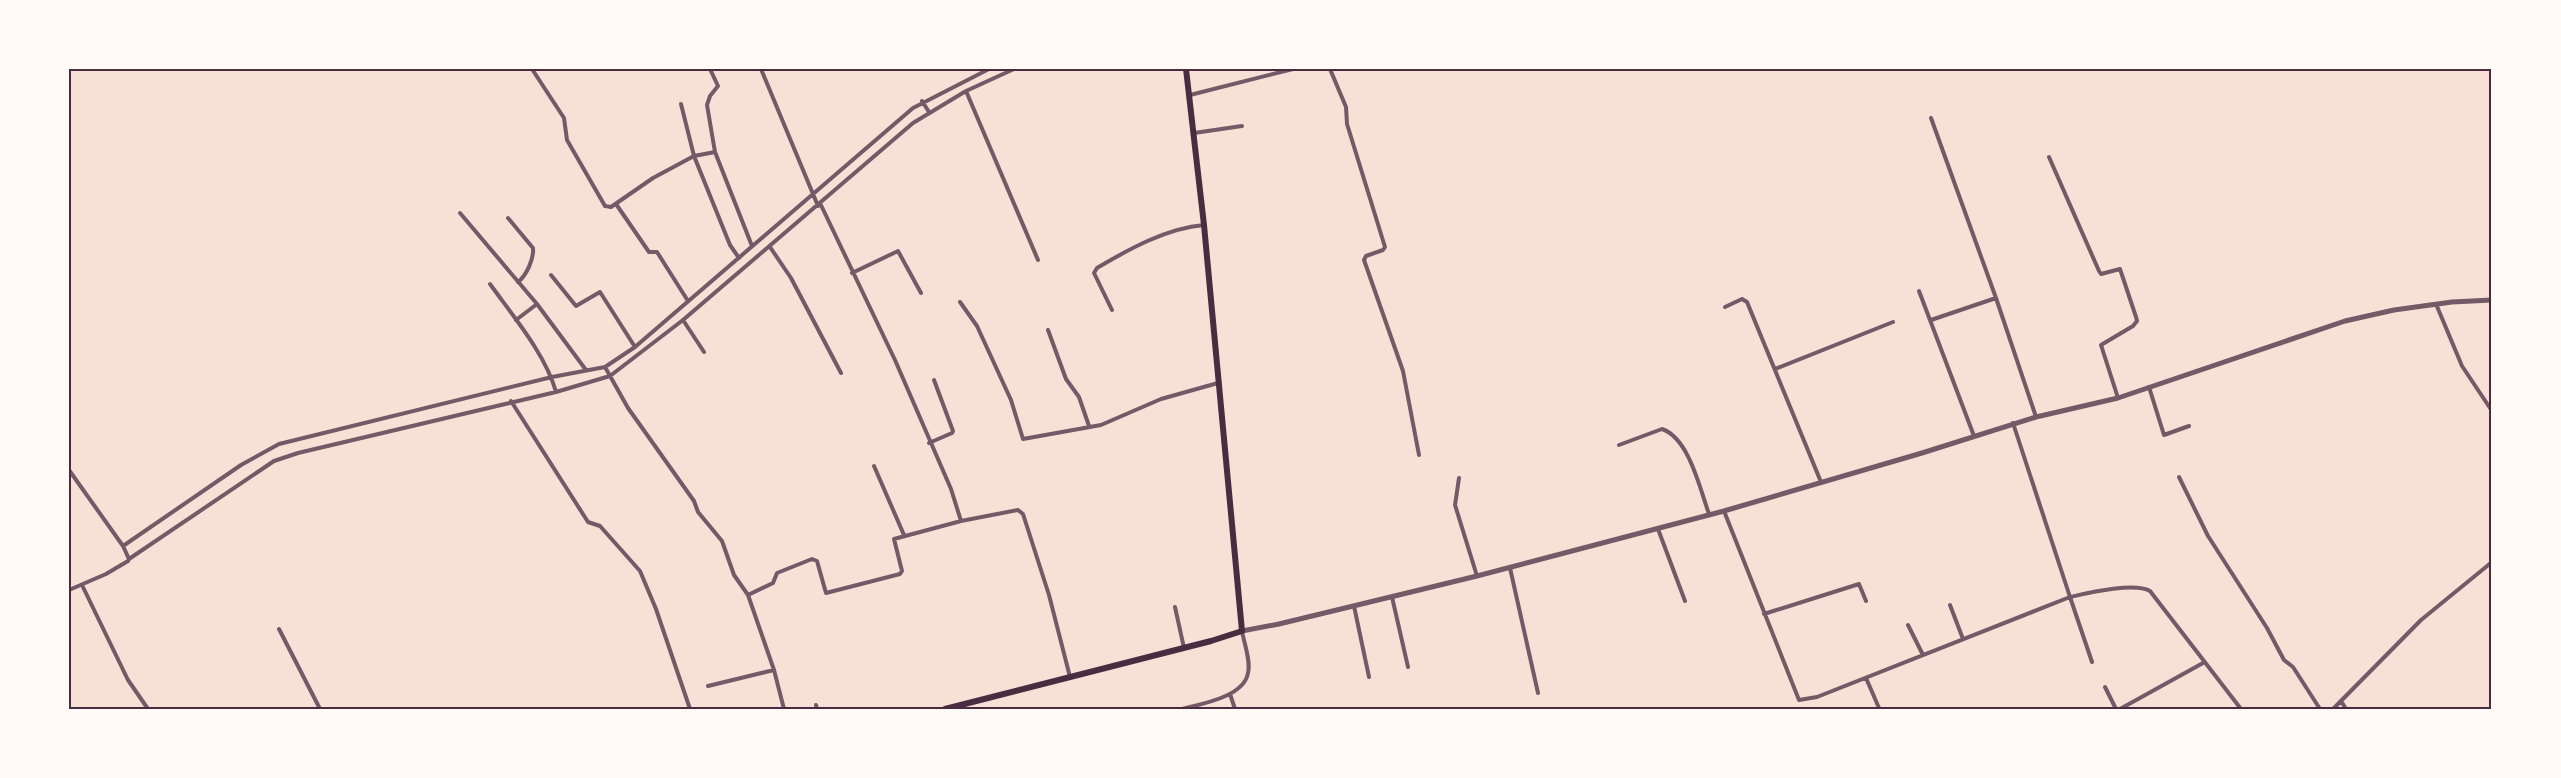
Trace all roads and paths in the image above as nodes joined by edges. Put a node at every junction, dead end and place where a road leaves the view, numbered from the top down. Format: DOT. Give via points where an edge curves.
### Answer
graph roads {
  1 [pos="532,69"];
  2 [pos="710,69"];
  3 [pos="760,69"];
  4 [pos="989,69"];
  5 [pos="1014,69"];
  6 [pos="1186,69"];
  7 [pos="1293,69"];
  8 [pos="1330,69"];
  9 [pos="978,71"];
  10 [pos="966,91"];
  11 [pos="1190,95"];
  12 [pos="681,104"];
  13 [pos="925,106"];
  14 [pos="1931,118"];
  15 [pos="1242,126"];
  16 [pos="1194,133"];
  17 [pos="715,152"];
  18 [pos="694,156"];
  19 [pos="2049,157"];
  20 [pos="813,195"];
  21 [pos="616,204"];
  22 [pos="818,204"];
  23 [pos="460,213"];
  24 [pos="508,218"];
  25 [pos="1204,225"];
  26 [pos="752,246"];
  27 [pos="770,247"];
  28 [pos="739,258"];
  29 [pos="1038,260"];
  30 [pos="852,273"];
  31 [pos="551,275"];
  32 [pos="518,282"];
  33 [pos="490,284"];
  34 [pos="1919,291"];
  35 [pos="921,293"];
  36 [pos="1996,298"];
  37 [pos="2492,300"];
  38 [pos="688,301"];
  39 [pos="960,302"];
  40 [pos="537,303"];
  41 [pos="2436,304"];
  42 [pos="1725,307"];
  43 [pos="1112,310"];
  44 [pos="516,320"];
  45 [pos="683,320"];
  46 [pos="1931,320"];
  47 [pos="1893,322"];
  48 [pos="1048,330"];
  49 [pos="634,347"];
  50 [pos="704,352"];
  51 [pos="605,367"];
  52 [pos="1775,369"];
  53 [pos="586,370"];
  54 [pos="841,373"];
  55 [pos="610,376"];
  56 [pos="552,377"];
  57 [pos="934,380"];
  58 [pos="1218,383"];
  59 [pos="2149,387"];
  60 [pos="556,392"];
  61 [pos="2118,398"];
  62 [pos="511,401"];
  63 [pos="2492,411"];
  64 [pos="2036,417"];
  65 [pos="2013,423"];
  66 [pos="1089,426"];
  67 [pos="2189,426"];
  68 [pos="1974,436"];
  69 [pos="929,444"];
  70 [pos="1619,445"];
  71 [pos="1419,455"];
  72 [pos="874,466"];
  73 [pos="69,470"];
  74 [pos="2180,477"];
  75 [pos="1459,478"];
  76 [pos="1821,482"];
  77 [pos="1724,511"];
  78 [pos="1709,514"];
  79 [pos="961,521"];
  80 [pos="1659,529"];
  81 [pos="904,536"];
  82 [pos="123,546"];
  83 [pos="129,559"];
  84 [pos="2492,562"];
  85 [pos="1510,568"];
  86 [pos="1477,576"];
  87 [pos="82,585"];
  88 [pos="69,590"];
  89 [pos="748,595"];
  90 [pos="1392,597"];
  91 [pos="2070,597"];
  92 [pos="1685,601"];
  93 [pos="1866,601"];
  94 [pos="1950,605"];
  95 [pos="1354,606"];
  96 [pos="1175,607"];
  97 [pos="1764,614"];
  98 [pos="1908,625"];
  99 [pos="279,629"];
  100 [pos="1242,631"];
  101 [pos="1963,639"];
  102 [pos="1184,648"];
  103 [pos="1923,655"];
  104 [pos="2092,662"];
  105 [pos="2203,663"];
  106 [pos="1408,667"];
  107 [pos="774,670"];
  108 [pos="1070,677"];
  109 [pos="1369,677"];
  110 [pos="1866,678"];
  111 [pos="708,686"];
  112 [pos="2105,687"];
  113 [pos="1538,693"];
  114 [pos="1230,694"];
  115 [pos="2341,701"];
  116 [pos="1879,708"];
  117 [pos="148,709"];
  118 [pos="320,709"];
  119 [pos="690,709"];
  120 [pos="784,709"];
  121 [pos="945,709"];
  122 [pos="1182,709"];
  123 [pos="1235,709"];
  124 [pos="2115,709"];
  125 [pos="2120,709"];
  126 [pos="2241,709"];
  127 [pos="2319,709"];
  128 [pos="2333,709"];
  129 [pos="2346,709"];
  1 -- 21 [label="street" via="564,118 567,140 605,206"];
  2 -- 17 [label="street" via="718,86 707,105"];
  3 -- 20 [label="street"];
  4 -- 9 [label="street"];
  5 -- 10 [label="street"];
  6 -- 11 [label="main road"];
  7 -- 11 [label="street"];
  8 -- 71 [label="street" via="1346,107 1347,124 1385,247 1364,260 1403,371"];
  9 -- 13 [label="street"];
  10 -- 13 [label="street"];
  10 -- 29 [label="street"];
  11 -- 16 [label="main road"];
  12 -- 18 [label="street"];
  13 -- 20 [label="street"];
  13 -- 22 [label="street"];
  14 -- 36 [label="street"];
  15 -- 16 [label="street"];
  16 -- 25 [label="main road"];
  17 -- 18 [label="street"];
  17 -- 26 [label="street"];
  18 -- 21 [label="street"];
  18 -- 28 [label="street"];
  19 -- 61 [label="street" via="2098,271 2101,274 2120,269 2136,317 2133,326 2100,345"];
  20 -- 22 [label="street"];
  20 -- 26 [label="street"];
  21 -- 38 [label="street" via="649,252 657,252"];
  22 -- 27 [label="street"];
  22 -- 30 [label="street"];
  23 -- 32 [label="street"];
  24 -- 32 [label="street" via="534,253 525,277"];
  25 -- 43 [label="street" via="1168,233 1097,268 1094,273"];
  25 -- 58 [label="main road"];
  26 -- 28 [label="street"];
  27 -- 45 [label="street"];
  27 -- 54 [label="street" via="791,278"];
  28 -- 38 [label="street"];
  30 -- 35 [label="street" via="898,251"];
  30 -- 69 [label="street" via="895,360"];
  31 -- 49 [label="street" via="574,306 600,292"];
  32 -- 40 [label="street"];
  33 -- 44 [label="street"];
  34 -- 46 [label="street"];
  36 -- 46 [label="street"];
  36 -- 64 [label="street"];
  37 -- 41 [label="street"];
  38 -- 49 [label="street"];
  39 -- 66 [label="street" via="977,326 1007,390 1023,439"];
  40 -- 44 [label="street"];
  40 -- 53 [label="street"];
  41 -- 59 [label="street" via="2345,321"];
  41 -- 63 [label="street" via="2462,366"];
  42 -- 52 [label="street" via="1746,300"];
  44 -- 56 [label="street"];
  45 -- 50 [label="street"];
  45 -- 55 [label="street"];
  46 -- 68 [label="street"];
  47 -- 52 [label="street"];
  48 -- 66 [label="street"];
  49 -- 51 [label="street"];
  51 -- 53 [label="street"];
  51 -- 55 [label="street"];
  52 -- 76 [label="street"];
  53 -- 56 [label="street"];
  55 -- 60 [label="street"];
  55 -- 89 [label="street" via="694,501 698,513 722,541 734,575"];
  56 -- 60 [label="street"];
  56 -- 82 [label="street" via="279,444 241,465"];
  57 -- 69 [label="street" via="953,431"];
  58 -- 66 [label="street"];
  58 -- 100 [label="main road"];
  59 -- 61 [label="street"];
  59 -- 67 [label="street" via="2164,435"];
  60 -- 62 [label="street"];
  61 -- 64 [label="street"];
  62 -- 83 [label="street" via="274,461"];
  62 -- 119 [label="street" via="588,522 600,526 640,571"];
  64 -- 65 [label="street"];
  65 -- 68 [label="street"];
  65 -- 91 [label="street"];
  68 -- 76 [label="street"];
  69 -- 79 [label="street" via="951,489"];
  70 -- 78 [label="street" via="1662,429 1673,434 1684,449"];
  72 -- 81 [label="street"];
  73 -- 82 [label="street"];
  74 -- 127 [label="street" via="2208,536"];
  75 -- 86 [label="street" via="1455,505"];
  76 -- 77 [label="street"];
  77 -- 78 [label="street"];
  77 -- 97 [label="street"];
  78 -- 80 [label="street"];
  79 -- 81 [label="street"];
  79 -- 108 [label="street" via="1022,512"];
  80 -- 85 [label="street"];
  80 -- 92 [label="street"];
  81 -- 89 [label="street" via="894,540 900,574 826,593 817,561 812,559 777,573 773,583"];
  82 -- 83 [label="street"];
  83 -- 87 [label="street"];
  84 -- 115 [label="street" via="2421,620"];
  85 -- 86 [label="street"];
  85 -- 113 [label="street"];
  86 -- 90 [label="street"];
  87 -- 88 [label="street"];
  87 -- 117 [label="street" via="128,680"];
  89 -- 107 [label="street"];
  90 -- 95 [label="street"];
  90 -- 106 [label="street"];
  91 -- 101 [label="street"];
  91 -- 104 [label="street"];
  91 -- 105 [label="street" via="2147,589"];
  93 -- 97 [label="street" via="1859,584"];
  94 -- 101 [label="street"];
  95 -- 100 [label="street"];
  95 -- 109 [label="street"];
  96 -- 102 [label="street"];
  97 -- 110 [label="street" via="1799,700 1809,700"];
  98 -- 103 [label="street"];
  99 -- 118 [label="street"];
  100 -- 102 [label="main road"];
  100 -- 114 [label="street" via="1248,673"];
  101 -- 103 [label="street"];
  102 -- 108 [label="main road"];
  103 -- 110 [label="street"];
  105 -- 125 [label="street"];
  105 -- 126 [label="street"];
  107 -- 111 [label="street"];
  107 -- 120 [label="street"];
  108 -- 121 [label="main road"];
  110 -- 116 [label="street"];
  112 -- 124 [label="street"];
  114 -- 122 [label="street"];
  114 -- 123 [label="street"];
  115 -- 128 [label="street"];
  115 -- 129 [label="street"];
}
